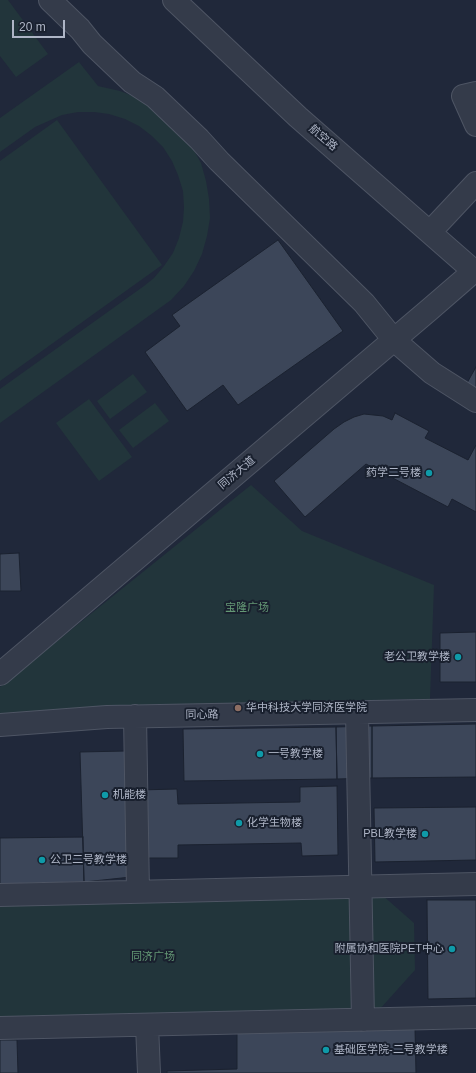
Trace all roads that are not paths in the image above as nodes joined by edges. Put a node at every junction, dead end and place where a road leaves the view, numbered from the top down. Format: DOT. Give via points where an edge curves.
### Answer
graph roads {
  1 [pos="50,0"];
  2 [pos="174,0"];
  3 [pos="476,93"];
  4 [pos="476,125"];
  5 [pos="476,183"];
  6 [pos="430,232"];
  7 [pos="475,272"];
  8 [pos="394,340"];
  9 [pos="476,401"];
  10 [pos="0,674"];
  11 [pos="476,710"];
  12 [pos="357,712"];
  13 [pos="135,716"];
  14 [pos="0,725"];
  15 [pos="476,884"];
  16 [pos="360,887"];
  17 [pos="138,892"];
  18 [pos="0,895"];
  19 [pos="476,1017"];
  20 [pos="363,1020"];
  21 [pos="147,1025"];
  22 [pos="0,1028"];
  23 [pos="149,1073"];
  1 -- 8 [label="street" via="132,82 155,97 199,139 364,303"];
  2 -- 6 [label="street, 航空路" via="298,117"];
  3 -- 4 [label="street" via="463,96"];
  5 -- 6 [label="street"];
  6 -- 7 [label="street, 航空路"];
  7 -- 8 [label="street, 同济大道"];
  8 -- 9 [label="street" via="432,373"];
  8 -- 10 [label="street, 同济大道"];
  11 -- 12 [label="street, 同心路"];
  12 -- 13 [label="street, 同心路"];
  12 -- 16 [label="street"];
  13 -- 14 [label="street, 同心路"];
  13 -- 17 [label="street"];
  15 -- 16 [label="street"];
  16 -- 17 [label="street"];
  16 -- 20 [label="street"];
  17 -- 18 [label="street"];
  19 -- 20 [label="street"];
  20 -- 21 [label="street"];
  21 -- 22 [label="street"];
  21 -- 23 [label="street"];
}
